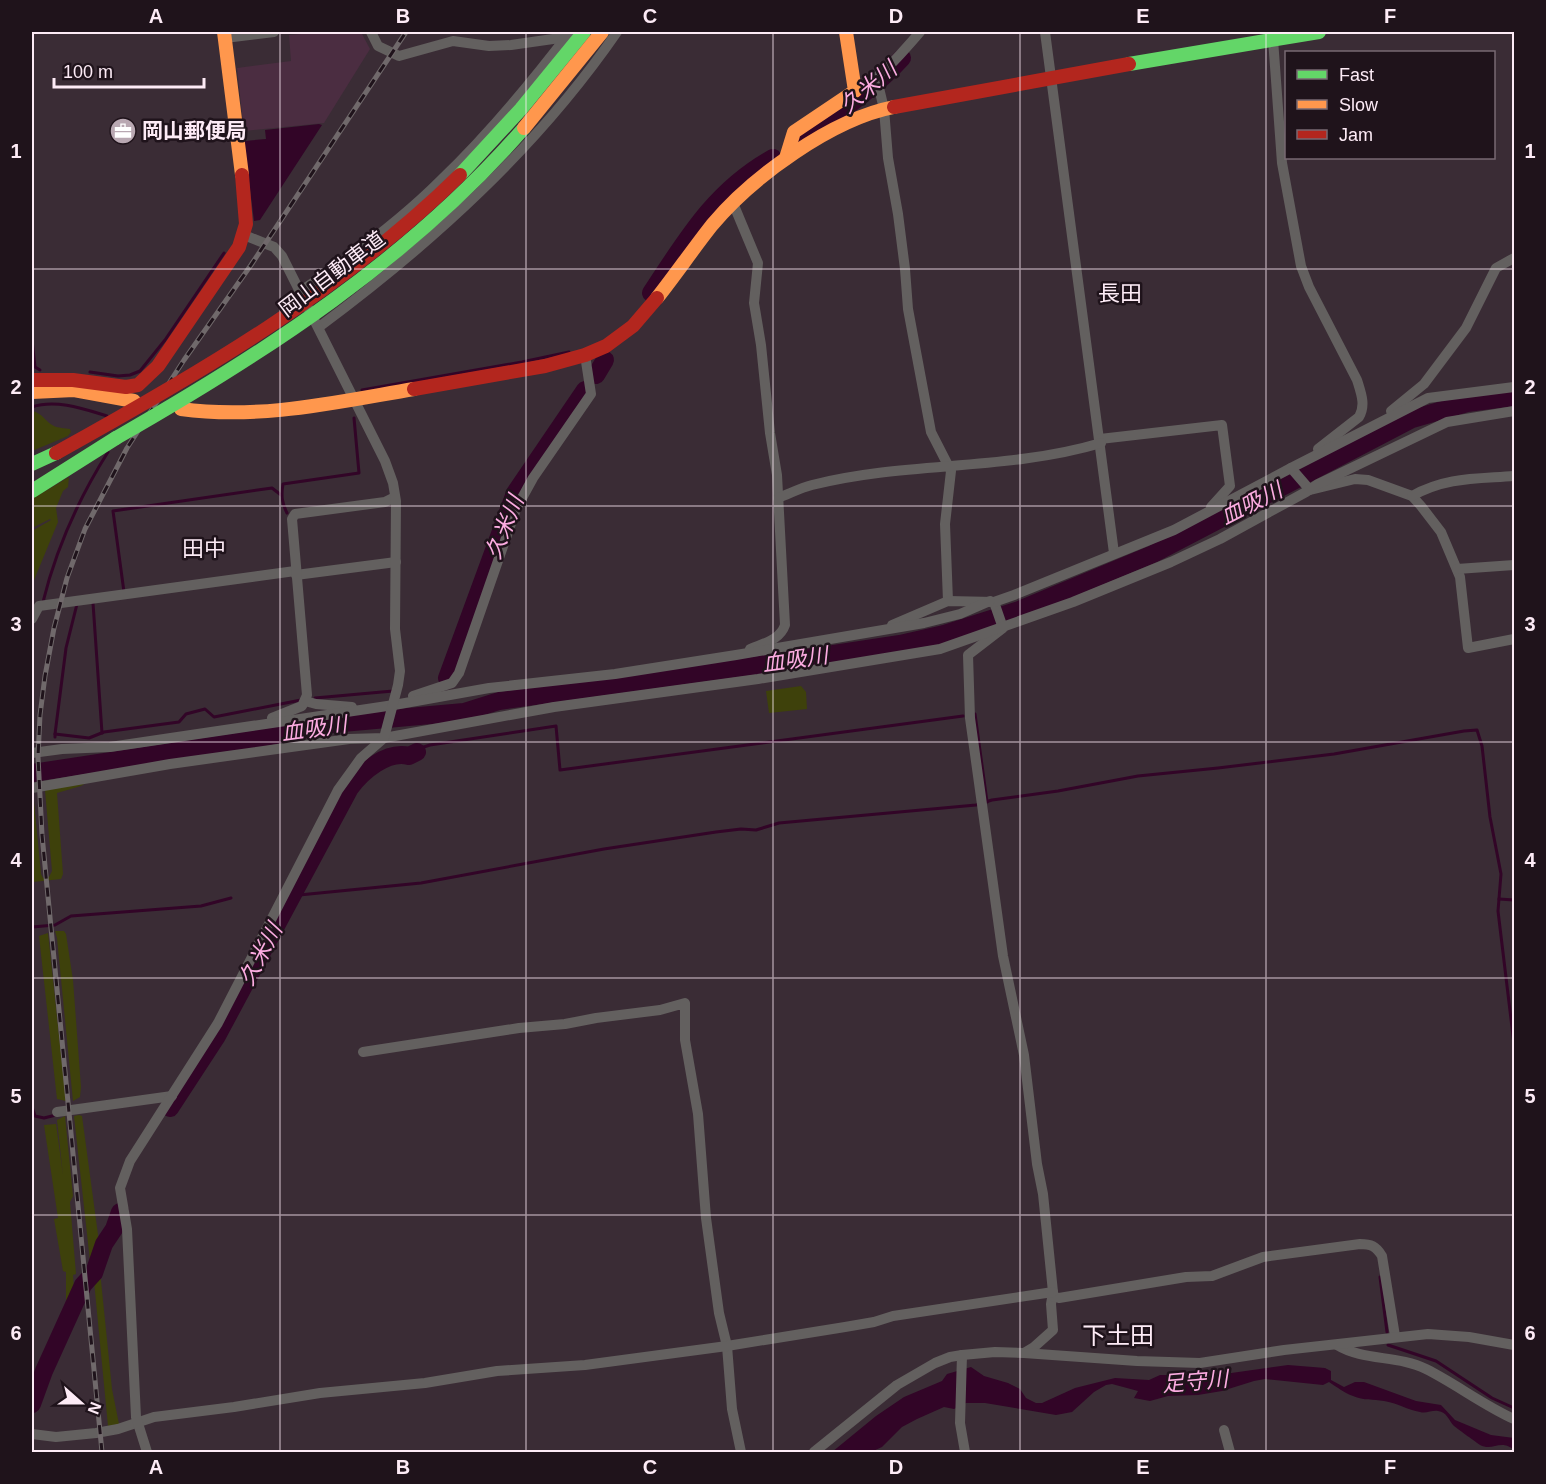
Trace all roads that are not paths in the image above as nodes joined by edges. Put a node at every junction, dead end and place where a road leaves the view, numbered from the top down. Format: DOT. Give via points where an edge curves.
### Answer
graph roads {
  1 [pos="274,32"];
  2 [pos="371,32"];
  3 [pos="584,32"];
  4 [pos="602,32"];
  5 [pos="617,32"];
  6 [pos="846,32"];
  7 [pos="920,32"];
  8 [pos="1045,32"];
  9 [pos="1319,32"];
  10 [pos="568,34"];
  11 [pos="224,35"];
  12 [pos="1273,39"];
  13 [pos="1051,77"];
  14 [pos="875,84"];
  15 [pos="855,91"];
  16 [pos="884,109"];
  17 [pos="786,159"];
  18 [pos="733,203"];
  19 [pos="244,235"];
  20 [pos="1515,258"];
  21 [pos="301,291"];
  22 [pos="319,327"];
  23 [pos="585,355"];
  24 [pos="32,381"];
  25 [pos="1515,387"];
  26 [pos="353,399"];
  27 [pos="134,401"];
  28 [pos="181,410"];
  29 [pos="1515,411"];
  30 [pos="1377,423"];
  31 [pos="1100,441"];
  32 [pos="1312,456"];
  33 [pos="32,464"];
  34 [pos="950,465"];
  35 [pos="1293,470"];
  36 [pos="60,471"];
  37 [pos="1515,476"];
  38 [pos="32,481"];
  39 [pos="1310,489"];
  40 [pos="32,491"];
  41 [pos="1412,496"];
  42 [pos="395,497"];
  43 [pos="778,498"];
  44 [pos="1205,514"];
  45 [pos="1114,554"];
  46 [pos="396,562"];
  47 [pos="1515,565"];
  48 [pos="1456,569"];
  49 [pos="296,573"];
  50 [pos="948,601"];
  51 [pos="993,603"];
  52 [pos="32,619"];
  53 [pos="1002,625"];
  54 [pos="885,630"];
  55 [pos="1515,639"];
  56 [pos="736,655"];
  57 [pos="305,701"];
  58 [pos="393,707"];
  59 [pos="361,710"];
  60 [pos="268,723"];
  61 [pos="385,735"];
  62 [pos="32,753"];
  63 [pos="32,788"];
  64 [pos="363,1052"];
  65 [pos="172,1095"];
  66 [pos="57,1112"];
  67 [pos="1052,1298"];
  68 [pos="1395,1336"];
  69 [pos="1337,1345"];
  70 [pos="1515,1345"];
  71 [pos="727,1349"];
  72 [pos="1024,1353"];
  73 [pos="962,1358"];
  74 [pos="1515,1419"];
  75 [pos="138,1422"];
  76 [pos="1224,1430"];
  77 [pos="32,1434"];
  78 [pos="147,1452"];
  79 [pos="741,1452"];
  80 [pos="814,1452"];
  81 [pos="965,1452"];
  82 [pos="1230,1452"];
  1 -- 11 [label="street"];
  2 -- 10 [label="street" via="378,46 399,56 460,40 489,46 512,45"];
  3 -- 33 [label="main road, 岡山自動車道, bridge" via="500,134 453,182 329,287 153,400"];
  4 -- 36 [label="main road, 岡山自動車道, bridge" via="511,143 408,243 269,346 190,397"];
  5 -- 22 [label="street" via="538,132 484,189 360,297"];
  6 -- 15 [label="main road"];
  7 -- 14 [label="street"];
  8 -- 13 [label="street"];
  9 -- 12 [label="main road"];
  10 -- 21 [label="street" via="539,73 441,181 343,262"];
  11 -- 19 [label="main road" via="246,206"];
  12 -- 13 [label="main road"];
  12 -- 32 [label="street" via="1282,163 1301,266 1358,380 1363,410"];
  13 -- 16 [label="main road"];
  13 -- 31 [label="street"];
  14 -- 15 [label="street"];
  14 -- 16 [label="street"];
  15 -- 17 [label="main road" via="794,132"];
  16 -- 17 [label="main road" via="819,138"];
  16 -- 34 [label="street" via="908,309 931,432"];
  17 -- 18 [label="main road"];
  18 -- 23 [label="main road" via="633,326 606,346"];
  18 -- 43 [label="street" via="758,263 754,303"];
  19 -- 21 [label="street" via="279,251"];
  19 -- 24 [label="main road" via="158,366 138,385"];
  20 -- 30 [label="street" via="1496,268 1466,328 1424,384"];
  21 -- 22 [label="street"];
  22 -- 26 [label="street"];
  23 -- 26 [label="main road" via="545,366"];
  23 -- 58 [label="street" via="591,394 516,509 459,673 452,683"];
  24 -- 27 [label="main road"];
  25 -- 30 [label="street" via="1428,398"];
  26 -- 28 [label="main road" via="268,413"];
  26 -- 42 [label="street" via="385,461"];
  29 -- 39 [label="street" via="1447,422"];
  30 -- 32 [label="street"];
  31 -- 34 [label="street" via="1061,453"];
  31 -- 44 [label="street" via="1222,425 1230,486"];
  31 -- 45 [label="street"];
  32 -- 35 [label="street"];
  34 -- 43 [label="street" via="852,476"];
  34 -- 50 [label="street" via="945,524"];
  35 -- 39 [label="street"];
  35 -- 44 [label="street"];
  36 -- 38 [label="main road"];
  36 -- 40 [label="main road"];
  37 -- 41 [label="street" via="1448,481"];
  39 -- 41 [label="street" via="1355,479"];
  39 -- 53 [label="street" via="1171,562"];
  41 -- 48 [label="street" via="1441,532"];
  42 -- 46 [label="street"];
  42 -- 49 [label="street" via="295,514 292,519"];
  43 -- 56 [label="street" via="785,625 780,635"];
  44 -- 45 [label="street"];
  45 -- 51 [label="street"];
  46 -- 49 [label="street"];
  46 -- 58 [label="street" via="395,629 400,671"];
  47 -- 48 [label="street"];
  48 -- 55 [label="street" via="1468,648"];
  49 -- 52 [label="street" via="39,606"];
  49 -- 57 [label="street"];
  50 -- 51 [label="street"];
  50 -- 54 [label="street"];
  51 -- 53 [label="street"];
  51 -- 54 [label="street"];
  53 -- 61 [label="street" via="940,649"];
  53 -- 67 [label="street" via="968,655 970,718 1003,956 1024,1055 1045,1208"];
  54 -- 56 [label="street"];
  56 -- 58 [label="street" via="489,688"];
  57 -- 59 [label="street"];
  57 -- 60 [label="street"];
  58 -- 59 [label="street"];
  58 -- 61 [label="street"];
  59 -- 60 [label="street"];
  60 -- 62 [label="street" via="110,747"];
  61 -- 63 [label="street" via="170,764"];
  61 -- 65 [label="street" via="361,758 338,790 219,1023"];
  64 -- 71 [label="street" via="660,1010 685,1003 685,1040 698,1114 706,1218"];
  65 -- 66 [label="street"];
  65 -- 75 [label="street" via="130,1161 120,1188 128,1229"];
  67 -- 68 [label="street" via="1212,1276 1263,1257 1371,1244 1382,1256"];
  67 -- 71 [label="street" via="892,1316"];
  67 -- 72 [label="street" via="1053,1330"];
  68 -- 69 [label="street"];
  68 -- 70 [label="street" via="1469,1337"];
  69 -- 72 [label="street" via="1200,1363"];
  69 -- 74 [label="street" via="1424,1368"];
  71 -- 75 [label="street" via="497,1371"];
  71 -- 79 [label="street" via="732,1409"];
  72 -- 73 [label="street" via="995,1352"];
  73 -- 80 [label="street" via="950,1357 935,1363 897,1385"];
  73 -- 81 [label="street" via="960,1423"];
  75 -- 77 [label="street" via="110,1431 56,1437"];
  75 -- 78 [label="street"];
  76 -- 82 [label="street"];
}
